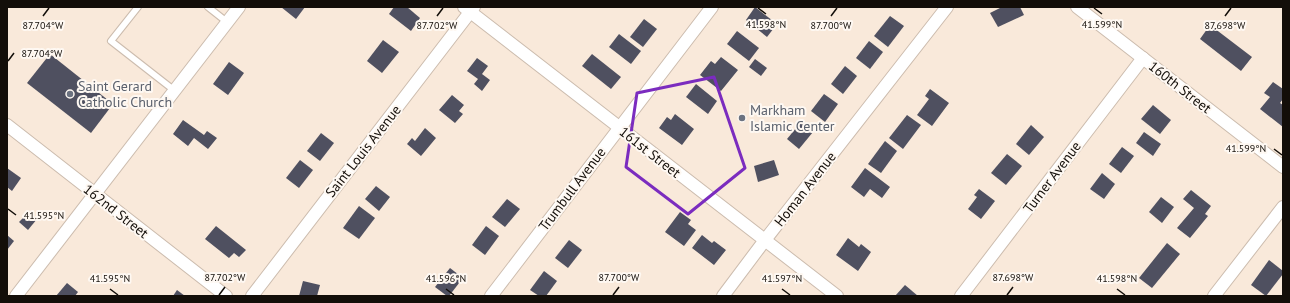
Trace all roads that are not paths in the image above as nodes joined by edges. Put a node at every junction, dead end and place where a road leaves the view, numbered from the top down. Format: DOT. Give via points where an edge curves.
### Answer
graph roads {
  1 [pos="138,7"];
  2 [pos="208,7"];
  3 [pos="239,7"];
  4 [pos="712,7"];
  5 [pos="947,7"];
  6 [pos="1077,7"];
  7 [pos="470,9"];
  8 [pos="227,22"];
  9 [pos="1143,58"];
  10 [pos="175,90"];
  11 [pos="7,125"];
  12 [pos="619,128"];
  13 [pos="1283,167"];
  14 [pos="95,194"];
  15 [pos="1283,207"];
  16 [pos="765,240"];
  17 [pos="16,296"];
  18 [pos="226,296"];
  19 [pos="252,296"];
  20 [pos="491,296"];
  21 [pos="723,296"];
  22 [pos="838,296"];
  23 [pos="961,296"];
  24 [pos="1214,296"];
  1 -- 10 [label="lane" via="111,41"];
  2 -- 8 [label="lane"];
  3 -- 8 [label="street"];
  4 -- 12 [label="street, Trumbull Avenue"];
  5 -- 16 [label="street, Homan Avenue"];
  6 -- 9 [label="street, 160th Street"];
  7 -- 12 [label="street, 161st Street"];
  7 -- 19 [label="street, Saint Louis Avenue"];
  8 -- 10 [label="street"];
  9 -- 13 [label="street, 160th Street"];
  9 -- 23 [label="street, Turner Avenue"];
  10 -- 14 [label="street"];
  11 -- 14 [label="street, 162nd Street"];
  12 -- 16 [label="street, 161st Street"];
  12 -- 20 [label="street, Trumbull Avenue"];
  14 -- 17 [label="street"];
  14 -- 18 [label="street, 162nd Street"];
  15 -- 24 [label="street"];
  16 -- 21 [label="street, Homan Avenue"];
  16 -- 22 [label="street, 161st Street"];
}
